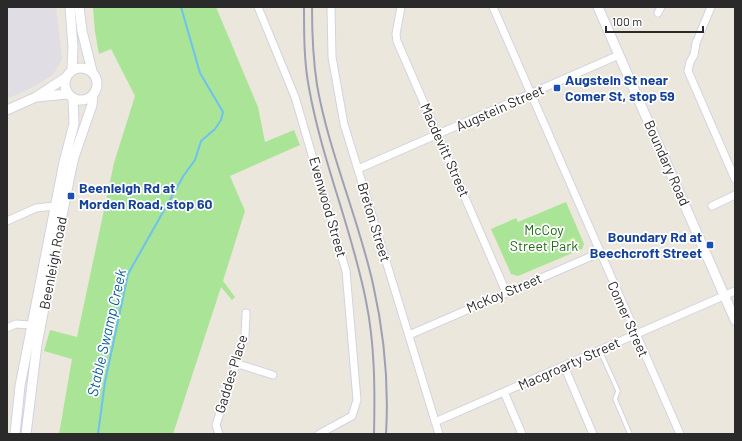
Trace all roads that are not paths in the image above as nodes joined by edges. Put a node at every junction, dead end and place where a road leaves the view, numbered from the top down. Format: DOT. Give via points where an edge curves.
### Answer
graph roads {
  1 [pos="70,7"];
  2 [pos="79,7"];
  3 [pos="258,7"];
  4 [pos="331,7"];
  5 [pos="401,7"];
  6 [pos="492,7"];
  7 [pos="598,7"];
  8 [pos="708,8"];
  9 [pos="619,55"];
  10 [pos="72,70"];
  11 [pos="92,71"];
  12 [pos="65,78"];
  13 [pos="530,94"];
  14 [pos="70,96"];
  15 [pos="93,96"];
  16 [pos="36,97"];
  17 [pos="7,110"];
  18 [pos="438,134"];
  19 [pos="358,169"];
  20 [pos="735,179"];
  21 [pos="735,195"];
  22 [pos="55,206"];
  23 [pos="712,206"];
  24 [pos="7,221"];
  25 [pos="599,253"];
  26 [pos="735,291"];
  27 [pos="506,292"];
  28 [pos="724,296"];
  29 [pos="246,313"];
  30 [pos="735,320"];
  31 [pos="32,325"];
  32 [pos="7,328"];
  33 [pos="409,335"];
  34 [pos="635,335"];
  35 [pos="600,350"];
  36 [pos="235,363"];
  37 [pos="564,366"];
  38 [pos="273,375"];
  39 [pos="504,392"];
  40 [pos="435,422"];
  41 [pos="15,434"];
  42 [pos="26,434"];
  43 [pos="219,434"];
  44 [pos="319,434"];
  45 [pos="439,434"];
  46 [pos="522,434"];
  47 [pos="593,434"];
  48 [pos="630,434"];
  49 [pos="680,434"];
  1 -- 10 [label="main road" via="74,47"];
  2 -- 11 [label="main road"];
  3 -- 44 [label="street, Evenwood Street" via="295,97 346,271 357,400 352,416"];
  4 -- 19 [label="street, Breton Street" via="335,80 344,124"];
  5 -- 18 [label="street, Macdevitt Street" via="397,40"];
  6 -- 13 [label="street, Comer Street"];
  7 -- 9 [label="main road, Boundary Road"];
  8 -- 20 [label="street" via="688,71"];
  9 -- 13 [label="street, Augstein Street"];
  9 -- 28 [label="main road, Boundary Road"];
  10 -- 11 [label="main road" via="82,67"];
  10 -- 12 [label="main road"];
  11 -- 15 [label="main road" via="98,86"];
  12 -- 14 [label="main road"];
  12 -- 16 [label="main road"];
  13 -- 18 [label="street, Augstein Street"];
  13 -- 25 [label="street, Comer Street"];
  14 -- 15 [label="main road" via="83,100"];
  14 -- 16 [label="main road"];
  14 -- 22 [label="main road, Beenleigh Road" via="74,124"];
  15 -- 42 [label="main road, Beenleigh Road" via="69,180 37,344"];
  16 -- 17 [label="main road"];
  18 -- 19 [label="street, Augstein Street"];
  18 -- 27 [label="street, Macdevitt Street"];
  19 -- 33 [label="street, Breton Street"];
  21 -- 23 [label="street"];
  22 -- 24 [label="street" via="36,208"];
  22 -- 31 [label="main road, Beenleigh Road"];
  25 -- 27 [label="street, McKoy Street"];
  25 -- 34 [label="street, Comer Street"];
  26 -- 28 [label="street, Macgroarty Street"];
  27 -- 33 [label="street, McKoy Street"];
  28 -- 30 [label="main road, Boundary Road"];
  28 -- 34 [label="street, Macgroarty Street"];
  29 -- 36 [label="street, Gaddes Place" via="245,336"];
  31 -- 32 [label="street" via="16,324"];
  31 -- 41 [label="main road, Beenleigh Road" via="20,386"];
  33 -- 40 [label="street, Breton Street"];
  34 -- 35 [label="street, Macgroarty Street"];
  34 -- 49 [label="street, Comer Street"];
  35 -- 37 [label="street, Macgroarty Street"];
  35 -- 48 [label="lane" via="618,391 615,399"];
  36 -- 38 [label="street"];
  36 -- 43 [label="street, Gaddes Place" via="216,425"];
  37 -- 39 [label="street, Macgroarty Street"];
  37 -- 47 [label="street"];
  39 -- 40 [label="street, Macgroarty Street"];
  39 -- 46 [label="street"];
  40 -- 45 [label="street, Breton Street"];
}
